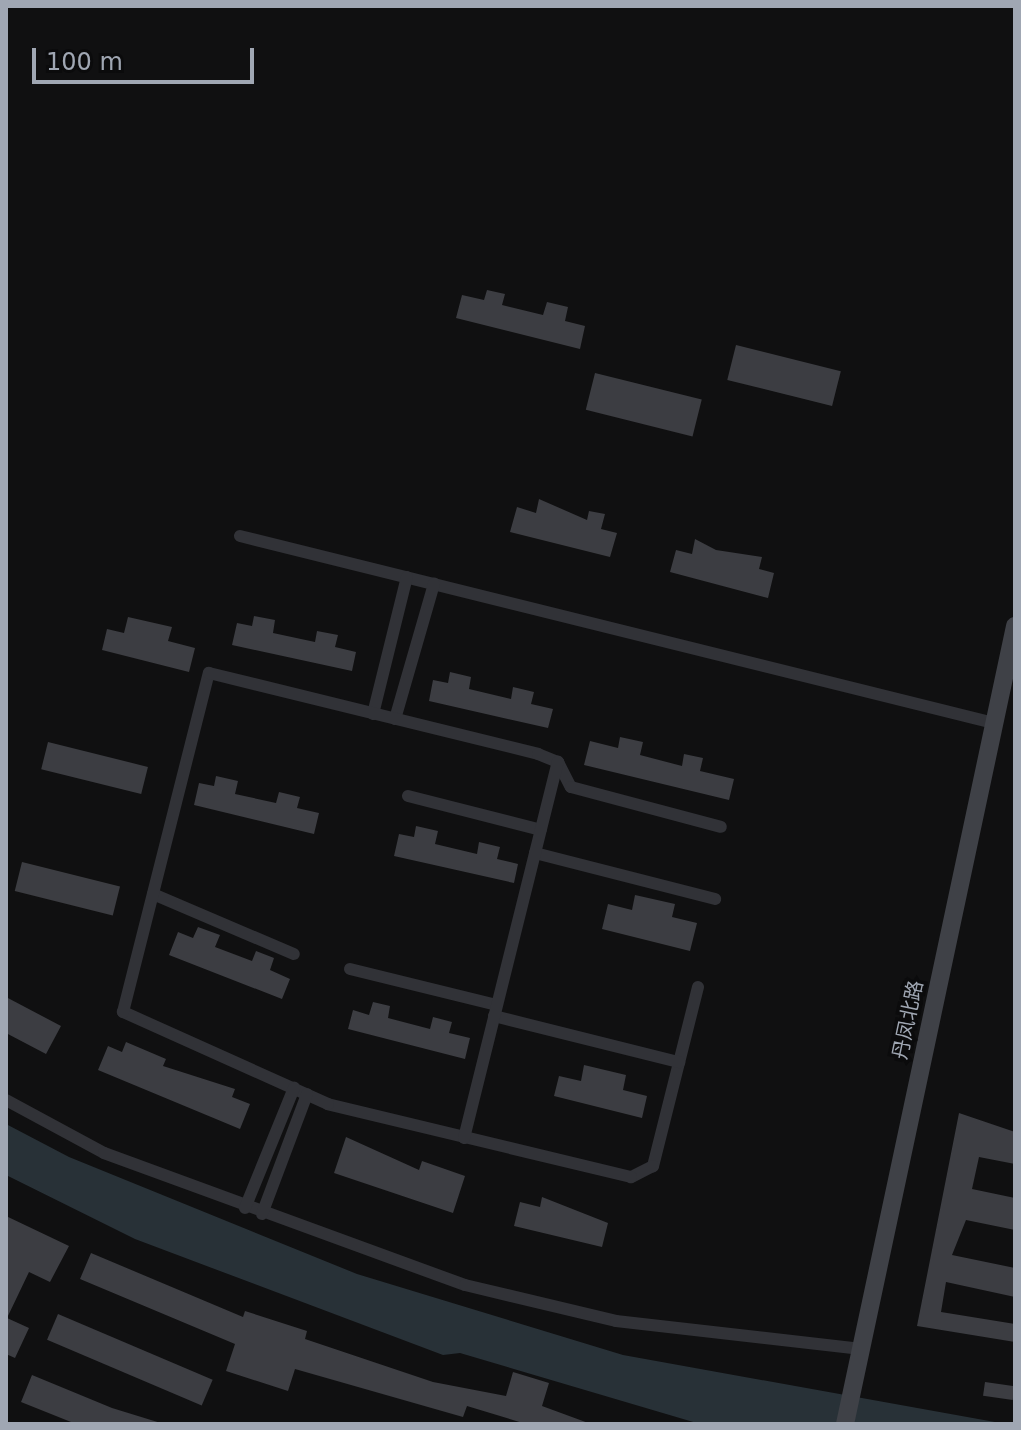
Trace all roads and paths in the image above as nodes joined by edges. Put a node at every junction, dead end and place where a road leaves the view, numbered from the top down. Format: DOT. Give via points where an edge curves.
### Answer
graph roads {
  1 [pos="240,536"];
  2 [pos="407,577"];
  3 [pos="434,584"];
  4 [pos="1015,626"];
  5 [pos="373,714"];
  6 [pos="395,719"];
  7 [pos="994,723"];
  8 [pos="558,762"];
  9 [pos="408,796"];
  10 [pos="721,827"];
  11 [pos="541,830"];
  12 [pos="535,853"];
  13 [pos="153,894"];
  14 [pos="715,899"];
  15 [pos="294,954"];
  16 [pos="350,969"];
  17 [pos="698,987"];
  18 [pos="496,1011"];
  19 [pos="679,1062"];
  20 [pos="294,1088"];
  21 [pos="307,1094"];
  22 [pos="6,1100"];
  23 [pos="464,1138"];
  24 [pos="245,1208"];
  25 [pos="262,1214"];
  26 [pos="861,1349"];
  27 [pos="845,1424"];
  1 -- 2 [label="street"];
  2 -- 3 [label="street"];
  2 -- 5 [label="street"];
  3 -- 6 [label="street"];
  3 -- 7 [label="street"];
  4 -- 7 [label="main road, 丹凤北路"];
  5 -- 6 [label="street"];
  5 -- 13 [label="street" via="209,673"];
  6 -- 8 [label="street"];
  7 -- 26 [label="main road, 丹凤北路"];
  8 -- 10 [label="street" via="571,787"];
  8 -- 11 [label="street"];
  9 -- 11 [label="street"];
  11 -- 12 [label="street"];
  12 -- 14 [label="street"];
  12 -- 18 [label="street"];
  13 -- 15 [label="street"];
  13 -- 20 [label="street" via="123,1012"];
  16 -- 18 [label="street"];
  17 -- 19 [label="street"];
  18 -- 19 [label="street"];
  18 -- 23 [label="street"];
  19 -- 23 [label="street" via="653,1166 642,1175 616,1176"];
  20 -- 21 [label="street"];
  20 -- 24 [label="street"];
  21 -- 23 [label="street"];
  21 -- 25 [label="street"];
  22 -- 24 [label="street" via="104,1153"];
  24 -- 25 [label="street"];
  25 -- 26 [label="street" via="465,1285 616,1321"];
  26 -- 27 [label="main road, 丹凤北路"];
}
